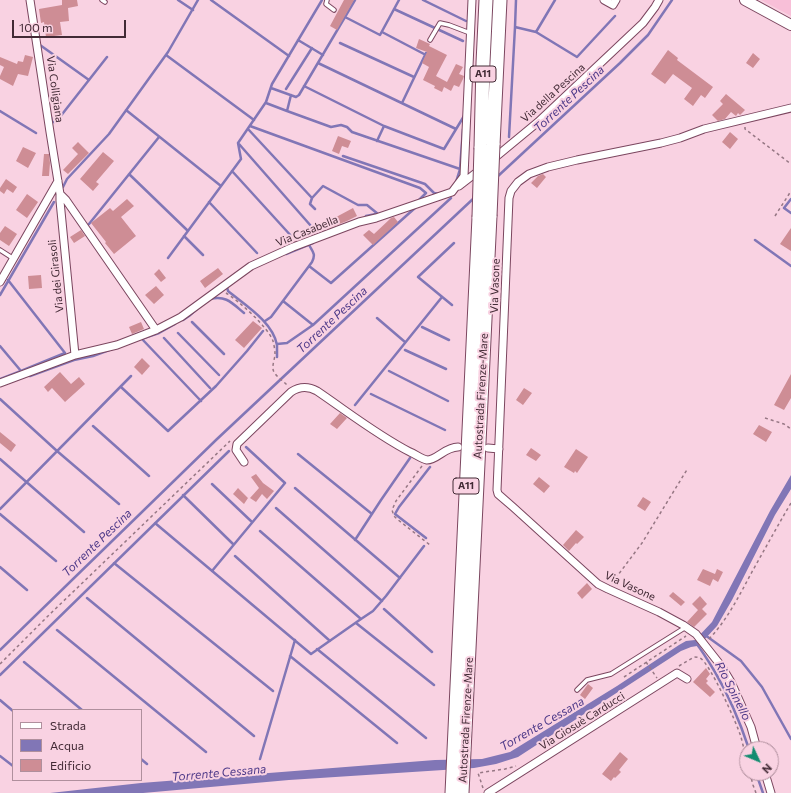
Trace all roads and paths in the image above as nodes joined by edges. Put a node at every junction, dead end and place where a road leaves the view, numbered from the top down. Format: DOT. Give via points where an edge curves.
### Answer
graph roads {
  1 [pos="30,0"];
  2 [pos="327,0"];
  3 [pos="472,0"];
  4 [pos="486,0"];
  5 [pos="500,0"];
  6 [pos="604,0"];
  7 [pos="616,0"];
  8 [pos="659,0"];
  9 [pos="745,0"];
  10 [pos="334,10"];
  11 [pos="791,24"];
  12 [pos="470,33"];
  13 [pos="430,40"];
  14 [pos="791,108"];
  15 [pos="742,120"];
  16 [pos="487,147"];
  17 [pos="791,164"];
  18 [pos="58,181"];
  19 [pos="791,191"];
  20 [pos="452,192"];
  21 [pos="60,194"];
  22 [pos="775,216"];
  23 [pos="0,250"];
  24 [pos="14,259"];
  25 [pos="0,282"];
  26 [pos="218,290"];
  27 [pos="156,330"];
  28 [pos="75,355"];
  29 [pos="0,383"];
  30 [pos="287,386"];
  31 [pos="765,418"];
  32 [pos="791,429"];
  33 [pos="234,438"];
  34 [pos="458,447"];
  35 [pos="488,448"];
  36 [pos="499,449"];
  37 [pos="426,460"];
  38 [pos="244,462"];
  39 [pos="688,468"];
  40 [pos="791,503"];
  41 [pos="430,545"];
  42 [pos="608,589"];
  43 [pos="691,631"];
  44 [pos="704,645"];
  45 [pos="646,662"];
  46 [pos="0,664"];
  47 [pos="674,669"];
  48 [pos="624,677"];
  49 [pos="687,679"];
  50 [pos="655,681"];
  51 [pos="577,690"];
  52 [pos="742,741"];
  53 [pos="756,741"];
  54 [pos="519,766"];
  55 [pos="458,771"];
  56 [pos="752,781"];
  57 [pos="767,781"];
  58 [pos="452,793"];
  59 [pos="462,793"];
  60 [pos="484,793"];
  61 [pos="488,793"];
  62 [pos="756,793"];
  63 [pos="771,793"];
  1 -- 18 [label="street, Via Colligiana"];
  2 -- 10 [label="lane" via="326,4"];
  3 -- 12 [label="street"];
  4 -- 16 [label="highway, Autostrada Firenze-Mare / A11" via="483,63"];
  5 -- 16 [label="highway, Autostrada Firenze-Mare / A11"];
  6 -- 7 [label="street" via="613,5"];
  8 -- 20 [label="street, Via della Pescina" via="643,23 538,122"];
  9 -- 11 [label="main road"];
  12 -- 13 [label="lane" via="440,23"];
  12 -- 20 [label="street" via="464,176"];
  14 -- 15 [label="street, Via Vasone"];
  15 -- 17 [label="path" via="745,129"];
  15 -- 36 [label="street, Via Vasone" via="661,143 548,167 529,174 514,186 509,198"];
  16 -- 55 [label="highway, Autostrada Firenze-Mare / A11, bridge"];
  18 -- 21 [label="street, Via Colligiana"];
  18 -- 24 [label="street"];
  19 -- 22 [label="path"];
  20 -- 26 [label="street, Via Casabella" via="359,222 293,247 251,266"];
  21 -- 27 [label="street"];
  21 -- 28 [label="street, Via dei Girasoli"];
  23 -- 24 [label="lane"];
  24 -- 25 [label="street"];
  26 -- 27 [label="street, Via Casabella" via="181,317"];
  26 -- 30 [label="path" via="227,293 268,332 274,346 274,372"];
  27 -- 28 [label="street, Via Casabella" via="117,345"];
  28 -- 29 [label="street, Via Casabella"];
  31 -- 32 [label="path"];
  33 -- 46 [label="path"];
  34 -- 37 [label="street" via="452,447"];
  35 -- 36 [label="street"];
  36 -- 42 [label="street, Via Vasone" via="496,484 498,494 596,582"];
  37 -- 38 [label="street" via="378,434 317,391 304,387 291,392 237,444 236,450"];
  37 -- 41 [label="path" via="392,510 397,519"];
  39 -- 42 [label="path" via="642,543"];
  40 -- 44 [label="path" via="732,610"];
  42 -- 43 [label="street, Via Vasone" via="659,612"];
  43 -- 44 [label="street, Via Vasone"];
  43 -- 45 [label="path"];
  43 -- 51 [label="lane" via="611,674 587,680"];
  44 -- 53 [label="street, Via Vasone" via="722,667 735,689"];
  45 -- 48 [label="path"];
  45 -- 50 [label="path" via="658,680"];
  47 -- 52 [label="path" via="694,657 701,658 719,689"];
  49 -- 61 [label="street, Via Giosuè Carducci" via="677,673"];
  54 -- 60 [label="path" via="478,773"];
  55 -- 58 [label="highway, Autostrada Firenze-Mare / A11"];
  55 -- 59 [label="highway, Autostrada Firenze-Mare / A11"];
  56 -- 62 [label="path"];
  57 -- 63 [label="street"];
}
